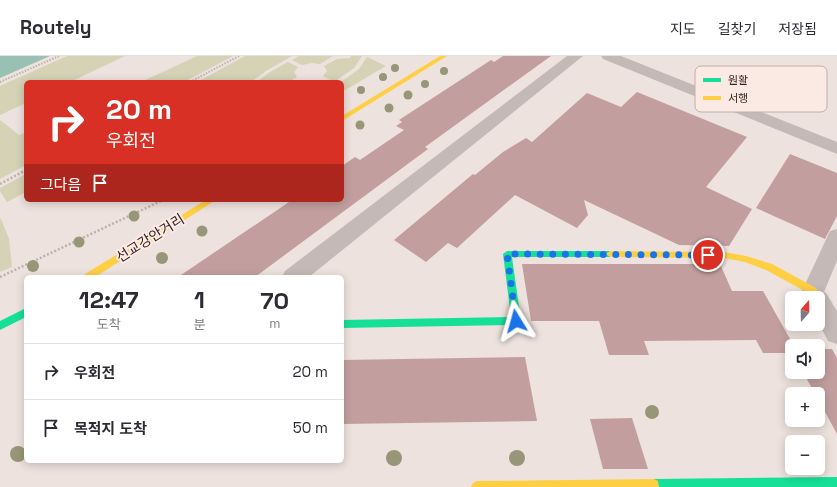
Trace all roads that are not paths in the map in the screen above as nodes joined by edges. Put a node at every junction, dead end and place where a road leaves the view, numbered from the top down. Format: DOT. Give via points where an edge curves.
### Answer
graph roads {
  1 [pos="444,56"];
  2 [pos="576,56"];
  3 [pos="608,56"];
  4 [pos="695,91"];
  5 [pos="747,112"];
  6 [pos="344,118"];
  7 [pos="837,148"];
  8 [pos="209,202"];
  9 [pos="837,237"];
  10 [pos="91,275"];
  11 [pos="296,275"];
  12 [pos="808,291"];
  13 [pos="818,291"];
  14 [pos="825,312"];
  15 [pos="24,313"];
  16 [pos="344,324"];
  17 [pos="0,326"];
  18 [pos="837,333"];
  19 [pos="837,483"];
  20 [pos="477,487"];
  1 -- 6 [label="street"];
  2 -- 11 [label="street"];
  3 -- 4 [label="street"];
  5 -- 7 [label="street"];
  8 -- 10 [label="street, 선교강안거리"];
  9 -- 13 [label="street"];
  12 -- 16 [label="street" via="768,267 724,255 507,254 516,321"];
  14 -- 18 [label="street"];
  15 -- 17 [label="street"];
  19 -- 20 [label="street"];
}
